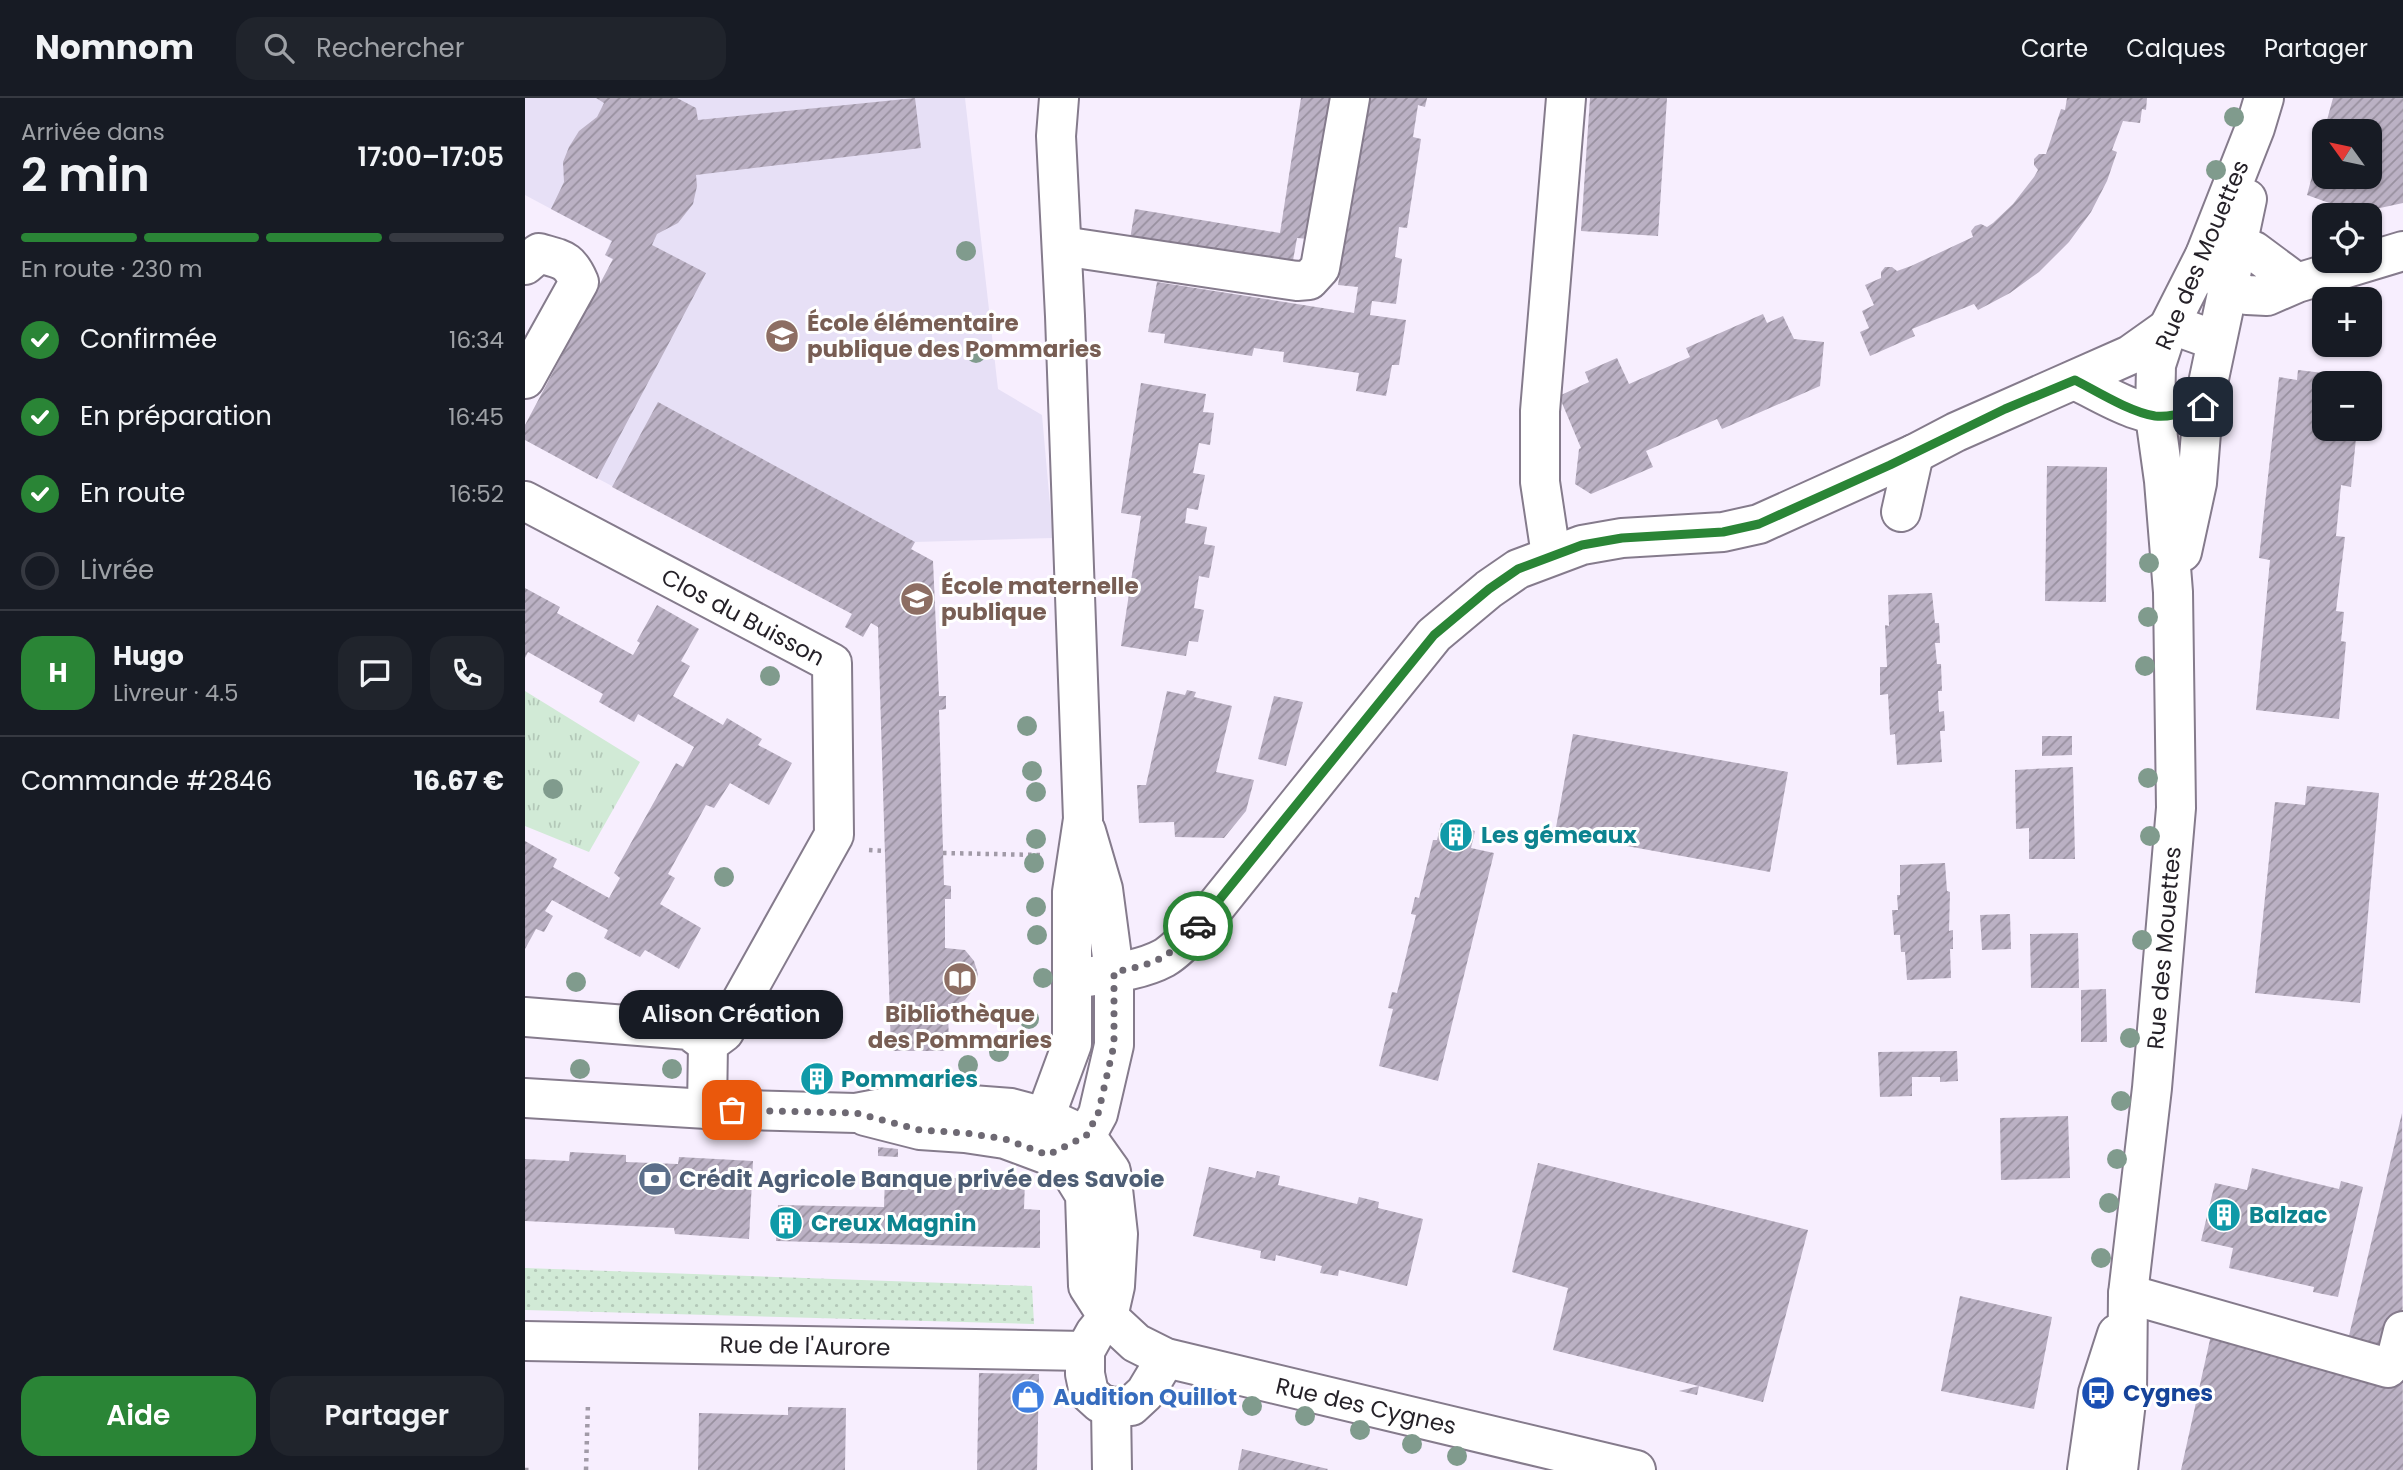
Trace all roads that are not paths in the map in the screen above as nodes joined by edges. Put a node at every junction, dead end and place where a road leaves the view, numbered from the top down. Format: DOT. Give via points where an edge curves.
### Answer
graph roads {
  1 [pos="1059,98"];
  2 [pos="1350,98"];
  3 [pos="1566,98"];
  4 [pos="2260,113"];
  5 [pos="1062,246"];
  6 [pos="2220,250"];
  7 [pos="2403,251"];
  8 [pos="525,265"];
  9 [pos="2297,283"];
  10 [pos="2227,288"];
  11 [pos="2168,328"];
  12 [pos="2215,343"];
  13 [pos="525,379"];
  14 [pos="2075,380"];
  15 [pos="2203,407"];
  16 [pos="2155,416"];
  17 [pos="1914,454"];
  18 [pos="525,501"];
  19 [pos="1901,512"];
  20 [pos="1551,555"];
  21 [pos="2173,592"];
  22 [pos="1083,819"];
  23 [pos="1114,972"];
  24 [pos="1074,979"];
  25 [pos="525,1017"];
  26 [pos="708,1044"];
  27 [pos="525,1098"];
  28 [pos="707,1109"];
  29 [pos="856,1113"];
  30 [pos="1045,1117"];
  31 [pos="1086,1136"];
  32 [pos="1048,1155"];
  33 [pos="2127,1298"];
  34 [pos="1108,1317"];
  35 [pos="2403,1331"];
  36 [pos="525,1341"];
  37 [pos="1085,1351"];
  38 [pos="1166,1359"];
  39 [pos="1111,1407"];
  40 [pos="1112,1470"];
  41 [pos="1636,1470"];
  42 [pos="2087,1470"];
  43 [pos="2118,1470"];
  1 -- 5 [label="street" via="1056,136"];
  2 -- 5 [label="street" via="1320,268 1309,280"];
  3 -- 20 [label="street" via="1540,411 1541,482"];
  4 -- 6 [label="street, Rue des Mouettes" via="2245,214"];
  5 -- 22 [label="street"];
  6 -- 9 [label="street" via="2254,251"];
  6 -- 10 [label="street, Rue des Mouettes"];
  6 -- 11 [label="street, Rue des Mouettes"];
  7 -- 9 [label="street"];
  8 -- 13 [label="street" via="539,253 559,259 571,265 579,282"];
  9 -- 10 [label="street" via="2267,296"];
  10 -- 12 [label="street, Rue des Mouettes"];
  11 -- 12 [label="street" via="2181,328"];
  11 -- 14 [label="street" via="2130,355"];
  11 -- 16 [label="street, Rue des Mouettes" via="2156,365"];
  12 -- 15 [label="street, Rue des Mouettes"];
  14 -- 16 [label="street"];
  14 -- 17 [label="street"];
  15 -- 16 [label="street"];
  15 -- 21 [label="street, Rue des Mouettes" via="2197,483"];
  16 -- 21 [label="street, Rue des Mouettes"];
  17 -- 19 [label="street"];
  17 -- 20 [label="street" via="1759,524 1723,532 1622,538"];
  18 -- 26 [label="street, Clos du Buisson" via="832,663 834,835 724,1032"];
  20 -- 23 [label="street" via="1518,569 1434,635 1182,944 1154,962"];
  21 -- 33 [label="street, Rue des Mouettes" via="2176,808 2152,1088"];
  22 -- 23 [label="street" via="1103,889"];
  22 -- 24 [label="street" via="1072,892"];
  23 -- 24 [label="street"];
  23 -- 31 [label="street" via="1114,1045 1098,1114"];
  24 -- 30 [label="street" via="1072,1044"];
  25 -- 26 [label="street" via="689,1030"];
  26 -- 28 [label="street"];
  27 -- 28 [label="street"];
  28 -- 29 [label="street"];
  29 -- 30 [label="street" via="919,1101 1011,1108"];
  29 -- 32 [label="street, Rue des Cygnes" via="920,1130 1005,1139"];
  30 -- 31 [label="street"];
  30 -- 32 [label="street"];
  31 -- 32 [label="street"];
  31 -- 34 [label="street" via="1111,1171 1118,1234"];
  32 -- 34 [label="street, Rue des Cygnes" via="1069,1168 1085,1195 1089,1286"];
  33 -- 35 [label="street" via="2388,1368"];
  33 -- 42 [label="street, Rue des Mouettes" via="2098,1393"];
  33 -- 43 [label="street, Rue des Mouettes" via="2127,1393"];
  34 -- 37 [label="street"];
  34 -- 38 [label="street, Rue des Cygnes" via="1136,1343"];
  36 -- 37 [label="street, Rue de l'Aurore"];
  37 -- 39 [label="street" via="1089,1393"];
  38 -- 39 [label="street" via="1131,1406"];
  38 -- 41 [label="street, Rue des Cygnes"];
  39 -- 40 [label="street"];
}
